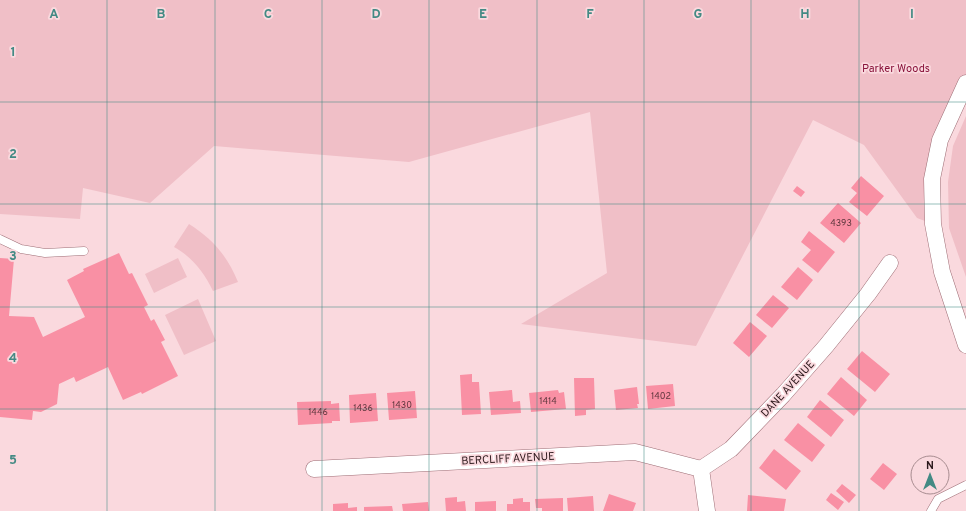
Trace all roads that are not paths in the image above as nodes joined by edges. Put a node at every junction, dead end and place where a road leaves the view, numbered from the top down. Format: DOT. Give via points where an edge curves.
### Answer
graph roads {
  1 [pos="966,83"];
  2 [pos="0,239"];
  3 [pos="84,251"];
  4 [pos="890,263"];
  5 [pos="966,345"];
  6 [pos="314,469"];
  7 [pos="701,469"];
  8 [pos="966,485"];
  9 [pos="707,511"];
  10 [pos="931,511"];
  1 -- 5 [label="street" via="940,140 932,179 934,224 942,272"];
  2 -- 3 [label="lane" via="21,249 45,254"];
  4 -- 7 [label="street, DANE AVENUE" via="826,346 782,395 731,449"];
  6 -- 7 [label="street, BERCLIFF AVENUE" via="635,452"];
  7 -- 9 [label="street"];
  8 -- 10 [label="lane" via="938,499"];
}
